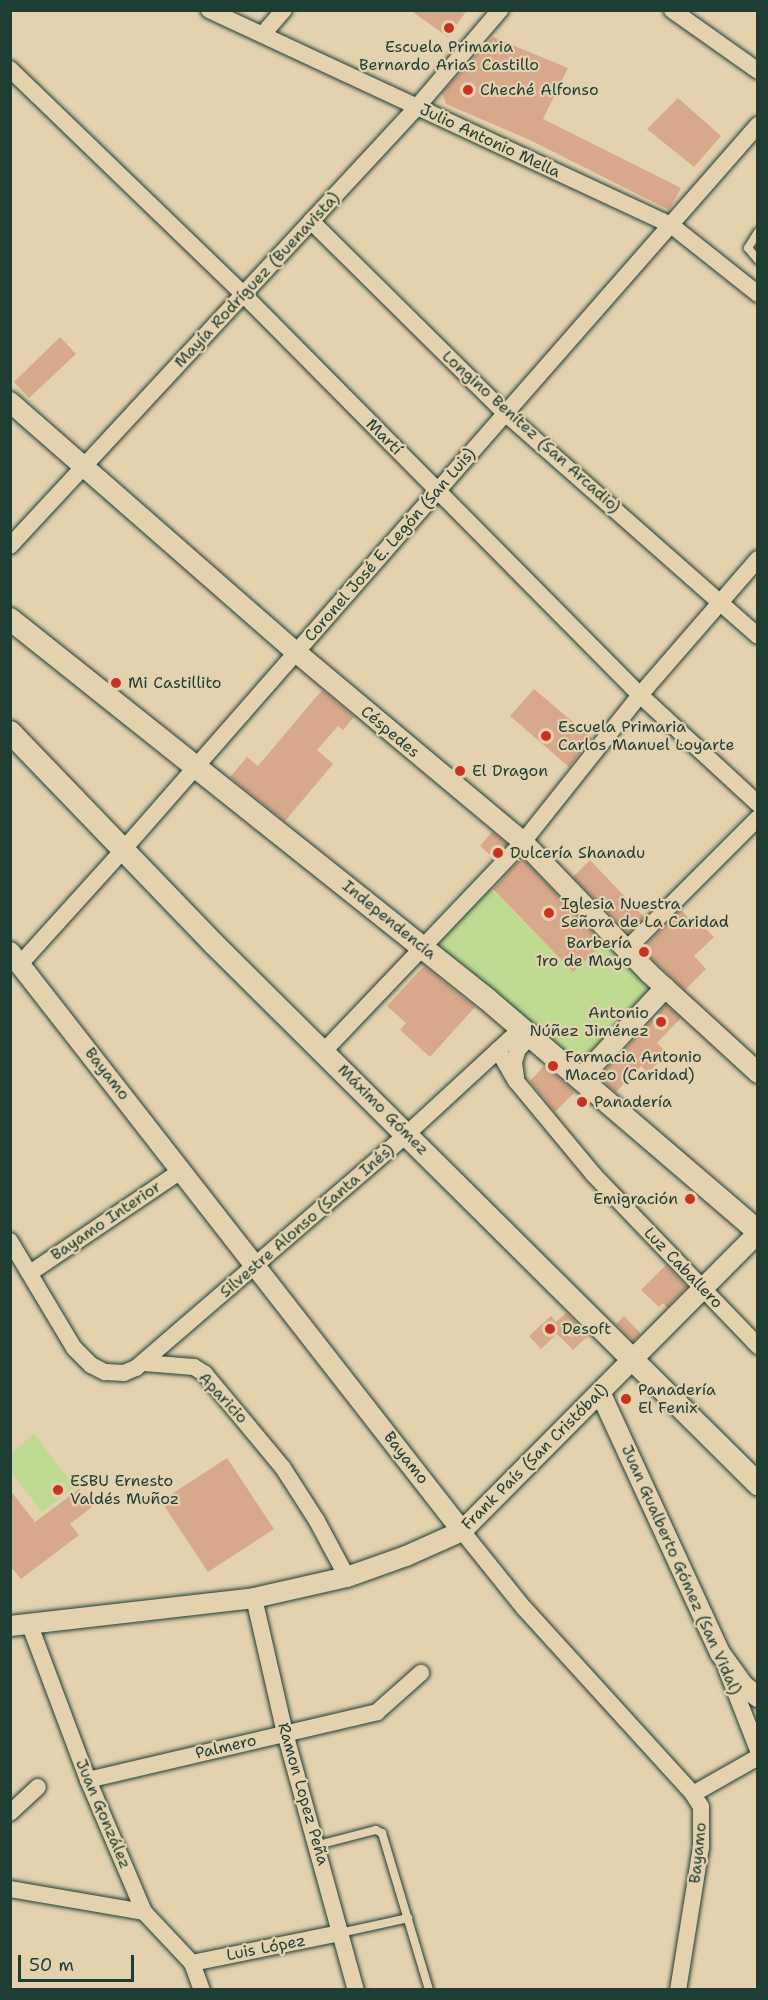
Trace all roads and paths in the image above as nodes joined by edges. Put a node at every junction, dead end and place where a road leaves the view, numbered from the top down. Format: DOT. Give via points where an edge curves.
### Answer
graph roads {
  1 [pos="209,10"];
  2 [pos="284,10"];
  3 [pos="500,10"];
  4 [pos="672,10"];
  5 [pos="263,34"];
  6 [pos="10,69"];
  7 [pos="758,71"];
  8 [pos="417,107"];
  9 [pos="758,125"];
  10 [pos="310,221"];
  11 [pos="671,225"];
  12 [pos="758,232"];
  13 [pos="758,260"];
  14 [pos="758,294"];
  15 [pos="244,295"];
  16 [pos="10,402"];
  17 [pos="506,413"];
  18 [pos="83,467"];
  19 [pos="437,491"];
  20 [pos="10,546"];
  21 [pos="758,559"];
  22 [pos="720,601"];
  23 [pos="10,619"];
  24 [pos="758,636"];
  25 [pos="296,652"];
  26 [pos="640,695"];
  27 [pos="10,732"];
  28 [pos="196,766"];
  29 [pos="758,804"];
  30 [pos="758,818"];
  31 [pos="523,842"];
  32 [pos="123,850"];
  33 [pos="424,948"];
  34 [pos="627,949"];
  35 [pos="16,957"];
  36 [pos="666,988"];
  37 [pos="526,1033"];
  38 [pos="498,1050"];
  39 [pos="324,1051"];
  40 [pos="758,1073"];
  41 [pos="580,1079"];
  42 [pos="516,1081"];
  43 [pos="407,1134"];
  44 [pos="182,1170"];
  45 [pos="758,1232"];
  46 [pos="13,1250"];
  47 [pos="254,1264"];
  48 [pos="30,1273"];
  49 [pos="702,1289"];
  50 [pos="758,1346"];
  51 [pos="632,1359"];
  52 [pos="144,1363"];
  53 [pos="600,1392"];
  54 [pos="758,1484"];
  55 [pos="462,1531"];
  56 [pos="347,1576"];
  57 [pos="254,1598"];
  58 [pos="20,1624"];
  59 [pos="720,1653"];
  60 [pos="421,1673"];
  61 [pos="758,1697"];
  62 [pos="285,1733"];
  63 [pos="758,1750"];
  64 [pos="758,1757"];
  65 [pos="88,1780"];
  66 [pos="38,1787"];
  67 [pos="693,1794"];
  68 [pos="10,1813"];
  69 [pos="318,1845"];
  70 [pos="10,1889"];
  71 [pos="144,1912"];
  72 [pos="408,1918"];
  73 [pos="340,1933"];
  74 [pos="192,1963"];
  75 [pos="202,1989"];
  76 [pos="356,1989"];
  77 [pos="429,1989"];
  78 [pos="678,1989"];
  1 -- 5 [label="street, Julio Antonio Mella"];
  2 -- 5 [label="street"];
  3 -- 8 [label="street, Mayía Rodríguez (Buenavista)"];
  4 -- 7 [label="street"];
  5 -- 8 [label="street, Julio Antonio Mella"];
  6 -- 15 [label="street, Martí"];
  8 -- 10 [label="street, Mayía Rodríguez (Buenavista)"];
  8 -- 11 [label="street, Julio Antonio Mella"];
  9 -- 11 [label="street, Coronel José E. Legón (San Luis)"];
  10 -- 15 [label="street, Mayía Rodríguez (Buenavista)"];
  10 -- 17 [label="street, Longino Benítez (San Arcadio)"];
  11 -- 14 [label="street, Julio Antonio Mella"];
  11 -- 17 [label="street, Coronel José E. Legón (San Luis)"];
  12 -- 13 [label="lane" via="748,248"];
  15 -- 18 [label="street, Mayía Rodríguez (Buenavista)"];
  15 -- 19 [label="street, Martí"];
  16 -- 18 [label="street, Céspedes"];
  17 -- 19 [label="street, Coronel José E. Legón (San Luis)"];
  17 -- 22 [label="street, Longino Benítez (San Arcadio)"];
  18 -- 20 [label="street, Mayía Rodríguez (Buenavista)"];
  18 -- 25 [label="street, Céspedes"];
  19 -- 25 [label="street, Coronel José E. Legón (San Luis)"];
  19 -- 26 [label="street, Martí"];
  21 -- 22 [label="street"];
  22 -- 24 [label="street, Longino Benítez (San Arcadio)"];
  22 -- 26 [label="street"];
  23 -- 28 [label="main road, Independencia"];
  25 -- 28 [label="street, Coronel José E. Legón (San Luis)"];
  25 -- 31 [label="street, Céspedes"];
  26 -- 29 [label="street, Martí"];
  26 -- 31 [label="street"];
  27 -- 32 [label="main road, Máximo Gómez"];
  28 -- 32 [label="street, Coronel José E. Legón (San Luis)"];
  28 -- 33 [label="main road, Independencia"];
  30 -- 34 [label="street"];
  31 -- 33 [label="street"];
  31 -- 34 [label="street, Céspedes"];
  32 -- 35 [label="street, Coronel José E. Legón (San Luis)"];
  32 -- 39 [label="main road, Máximo Gómez"];
  33 -- 37 [label="main road, Independencia"];
  33 -- 39 [label="street"];
  34 -- 36 [label="street, Céspedes"];
  35 -- 44 [label="street, Bayamo"];
  36 -- 40 [label="street, Céspedes"];
  36 -- 41 [label="street"];
  37 -- 38 [label="street, Silvestre Alonso (Santa Inés)"];
  37 -- 41 [label="main road, Independencia"];
  37 -- 42 [label="street" via="514,1062"];
  38 -- 42 [label="street, Luz Caballero"];
  38 -- 43 [label="street, Silvestre Alonso (Santa Inés)"];
  39 -- 43 [label="main road, Máximo Gómez"];
  41 -- 45 [label="main road, Independencia"];
  42 -- 49 [label="street, Luz Caballero" via="594,1176"];
  43 -- 47 [label="street, Silvestre Alonso (Santa Inés)"];
  43 -- 51 [label="main road, Máximo Gómez"];
  44 -- 47 [label="street, Bayamo"];
  44 -- 48 [label="street, Bayamo Interior"];
  45 -- 49 [label="street, Frank País (San Cristóbal)"];
  46 -- 48 [label="street, Aparicio"];
  47 -- 52 [label="street, Silvestre Alonso (Santa Inés)"];
  47 -- 55 [label="street, Bayamo"];
  48 -- 52 [label="street, Aparicio" via="74,1348 91,1365 105,1372 124,1373"];
  49 -- 50 [label="street, Luz Caballero"];
  49 -- 51 [label="street, Frank País (San Cristóbal)"];
  51 -- 53 [label="street, Frank País (San Cristóbal)"];
  51 -- 54 [label="main road, Máximo Gómez"];
  52 -- 56 [label="street, Aparicio" via="194,1367 205,1374 283,1468"];
  53 -- 55 [label="street, Frank País (San Cristóbal)"];
  53 -- 59 [label="street, Juan Gualberto Gómez (San Vidal)"];
  55 -- 56 [label="street, Frank País (San Cristóbal)"];
  55 -- 67 [label="street, Bayamo" via="524,1608"];
  56 -- 57 [label="street, Frank País (San Cristóbal)"];
  57 -- 58 [label="street, Frank País (San Cristóbal)"];
  57 -- 62 [label="street, Ramon Lopez Peña"];
  58 -- 65 [label="street, Juan González"];
  59 -- 61 [label="street" via="743,1685"];
  59 -- 63 [label="street, Juan Gualberto Gómez (San Vidal)"];
  60 -- 62 [label="street, Palmero" via="377,1712"];
  62 -- 65 [label="street, Palmero"];
  62 -- 69 [label="street, Ramon Lopez Peña"];
  64 -- 67 [label="street"];
  65 -- 71 [label="street, Juan González"];
  66 -- 68 [label="street"];
  67 -- 78 [label="street, Bayamo" via="701,1807 701,1847"];
  69 -- 72 [label="lane" via="380,1830"];
  69 -- 73 [label="street, Ramon Lopez Peña"];
  70 -- 71 [label="street"];
  71 -- 74 [label="street, Juan González"];
  72 -- 73 [label="lane"];
  72 -- 77 [label="lane"];
  73 -- 74 [label="street, Luis López"];
  73 -- 76 [label="street, Ramon Lopez Peña"];
  74 -- 75 [label="street, Juan González"];
}
